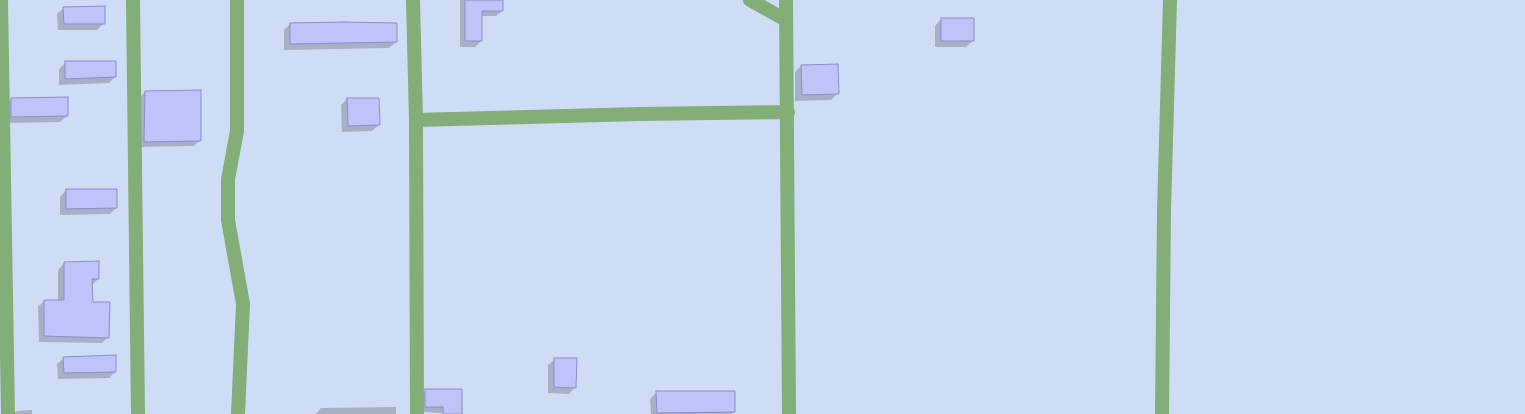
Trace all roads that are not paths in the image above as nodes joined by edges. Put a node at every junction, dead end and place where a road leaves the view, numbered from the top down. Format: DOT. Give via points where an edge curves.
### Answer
graph roads {
  1 [pos="1,0"];
  2 [pos="133,0"];
  3 [pos="237,0"];
  4 [pos="413,0"];
  5 [pos="750,0"];
  6 [pos="786,0"];
  7 [pos="1170,0"];
  8 [pos="786,20"];
  9 [pos="788,112"];
  10 [pos="416,120"];
  11 [pos="8,414"];
  12 [pos="138,414"];
  13 [pos="238,414"];
  14 [pos="417,414"];
  15 [pos="789,414"];
  16 [pos="1162,414"];
  1 -- 11 [label="street"];
  2 -- 12 [label="street"];
  3 -- 13 [label="street" via="237,131 228,179 228,220 243,304"];
  4 -- 10 [label="street"];
  5 -- 8 [label="street"];
  6 -- 8 [label="street"];
  7 -- 16 [label="street"];
  8 -- 9 [label="street"];
  9 -- 10 [label="street"];
  9 -- 15 [label="street"];
  10 -- 14 [label="street"];
}
